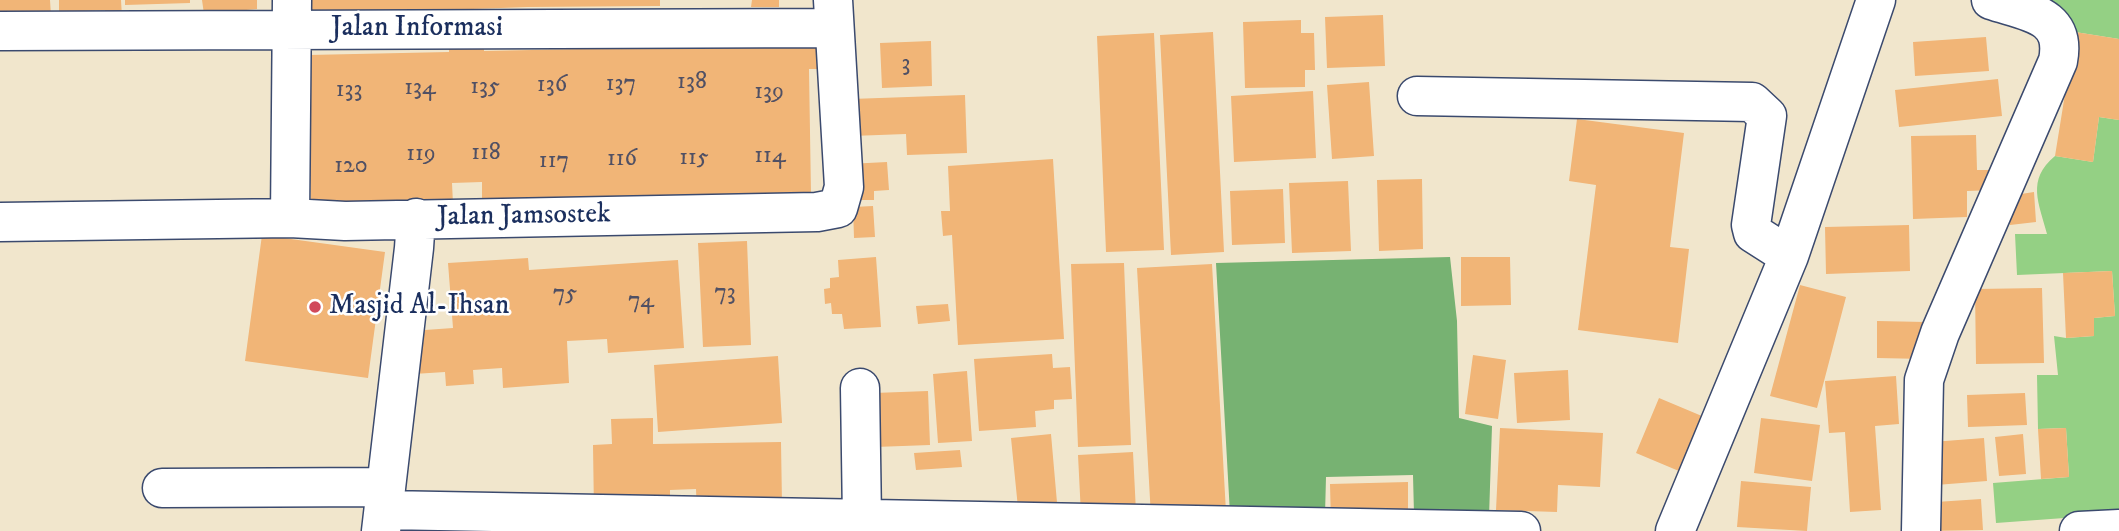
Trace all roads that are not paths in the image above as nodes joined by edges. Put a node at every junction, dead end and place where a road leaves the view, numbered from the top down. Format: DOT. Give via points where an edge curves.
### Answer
graph roads {
  1 [pos="1876,0"];
  2 [pos="1991,0"];
  3 [pos="292,14"];
  4 [pos="834,14"];
  5 [pos="0,31"];
  6 [pos="1417,96"];
  7 [pos="290,218"];
  8 [pos="416,218"];
  9 [pos="0,222"];
  10 [pos="1789,256"];
  11 [pos="860,388"];
  12 [pos="162,488"];
  13 [pos="384,509"];
  14 [pos="862,520"];
  15 [pos="2119,529"];
  16 [pos="1521,531"];
  17 [pos="1675,531"];
  18 [pos="1921,531"];
  19 [pos="2079,531"];
  1 -- 10 [label="street"];
  2 -- 18 [label="street" via="2041,16 2058,32 2061,46 1924,380"];
  3 -- 4 [label="street, Jalan Informasi"];
  3 -- 5 [label="street, Jalan Informasi"];
  3 -- 7 [label="street"];
  4 -- 8 [label="street, Jalan Jamsostek" via="844,187 838,208 817,212"];
  6 -- 10 [label="street" via="1752,102 1766,116 1751,225 1753,233"];
  7 -- 8 [label="street, Jalan Jamsostek"];
  7 -- 9 [label="street, Jalan Jamsostek"];
  8 -- 13 [label="street"];
  10 -- 17 [label="street"];
  11 -- 14 [label="street"];
  12 -- 13 [label="street"];
  13 -- 14 [label="street"];
  14 -- 16 [label="street"];
  15 -- 19 [label="street"];
}
